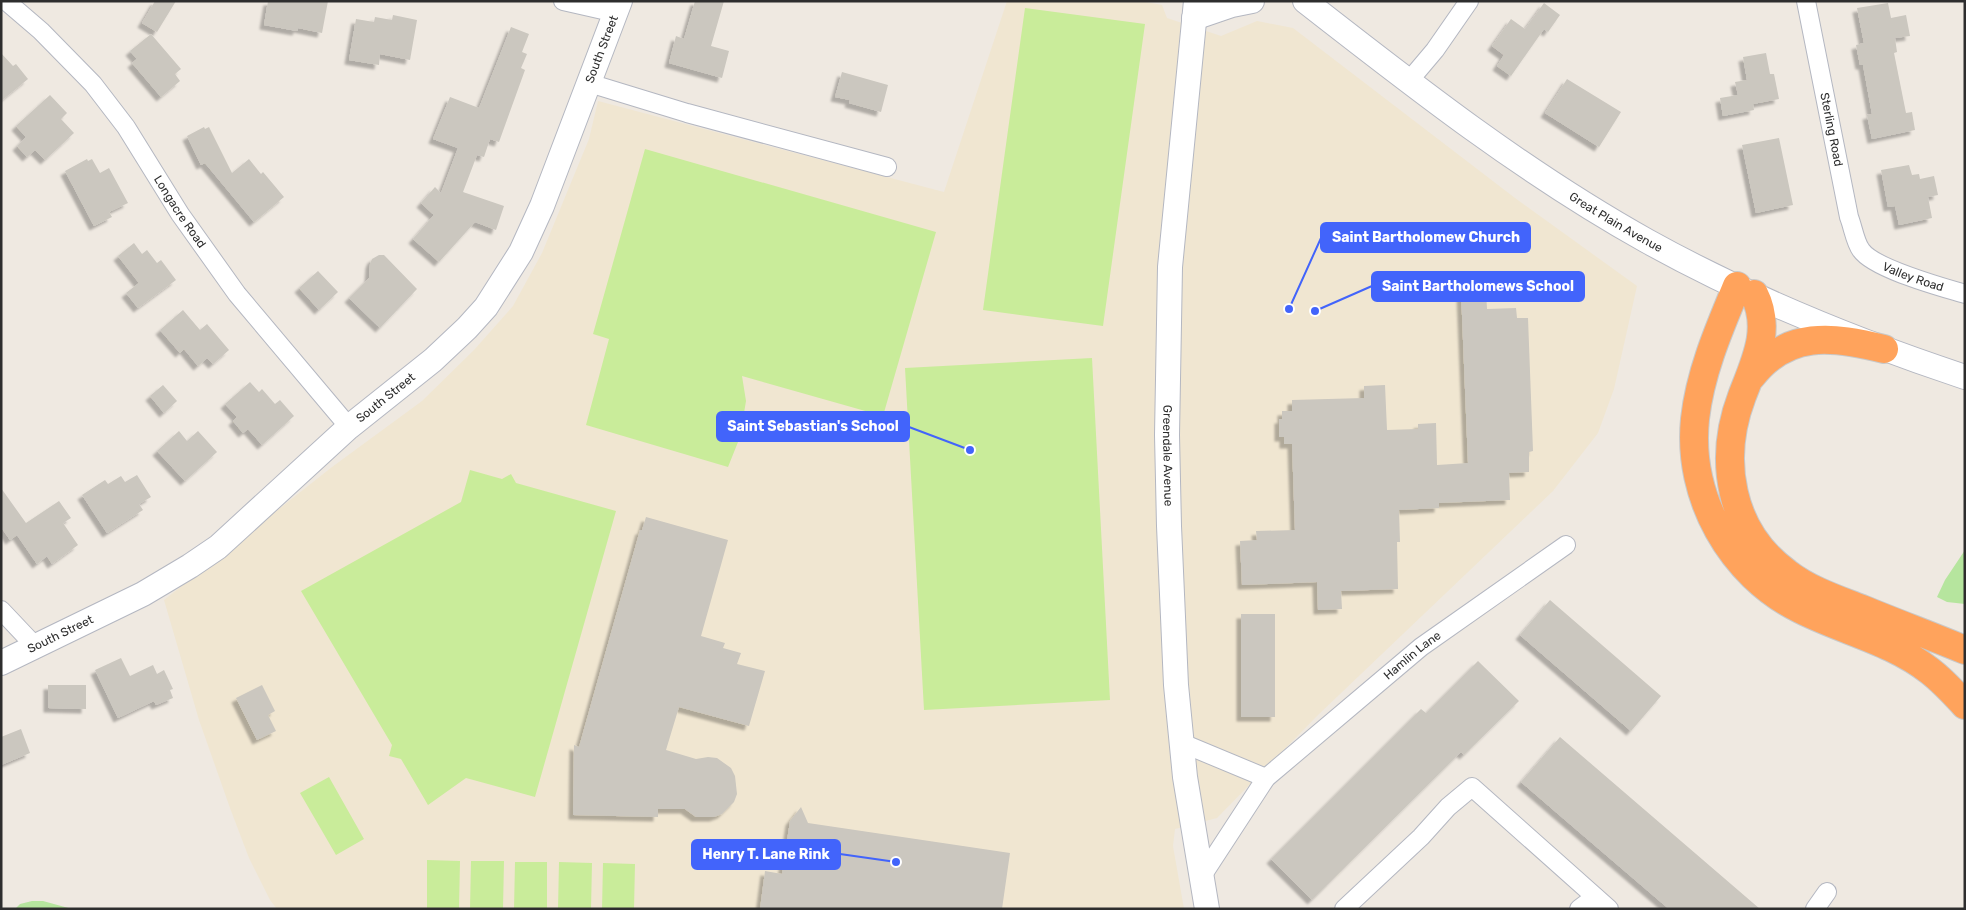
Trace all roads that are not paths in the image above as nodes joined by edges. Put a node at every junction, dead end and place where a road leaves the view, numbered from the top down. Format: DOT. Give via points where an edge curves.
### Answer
graph roads {
  1 [pos="6,1"];
  2 [pos="563,1"];
  3 [pos="1252,1"];
  4 [pos="1304,1"];
  5 [pos="1469,1"];
  6 [pos="1806,1"];
  7 [pos="618,7"];
  8 [pos="1195,10"];
  9 [pos="1408,82"];
  10 [pos="589,83"];
  11 [pos="887,167"];
  12 [pos="1866,254"];
  13 [pos="1746,290"];
  14 [pos="1965,294"];
  15 [pos="1884,349"];
  16 [pos="1965,377"];
  17 [pos="1742,396"];
  18 [pos="349,427"];
  19 [pos="1566,545"];
  20 [pos="1,610"];
  21 [pos="36,647"];
  22 [pos="1965,650"];
  23 [pos="1,663"];
  24 [pos="1965,706"];
  25 [pos="1182,743"];
  26 [pos="1266,778"];
  27 [pos="1202,876"];
  28 [pos="1827,892"];
  29 [pos="1602,903"];
  30 [pos="1207,909"];
  31 [pos="1344,909"];
  32 [pos="1578,909"];
  33 [pos="1815,909"];
  1 -- 18 [label="street, Longacre Road" via="93,84 126,127 180,214 237,294"];
  2 -- 7 [label="street"];
  3 -- 8 [label="main road"];
  4 -- 9 [label="main road, Great Plain Avenue"];
  5 -- 9 [label="street"];
  6 -- 12 [label="street, Sterling Road" via="1849,217 1861,251"];
  7 -- 10 [label="main road, South Street"];
  8 -- 25 [label="main road, Greendale Avenue" via="1170,267 1168,364 1169,526 1176,685"];
  9 -- 13 [label="main road, Great Plain Avenue" via="1578,200 1654,245"];
  10 -- 11 [label="street"];
  10 -- 18 [label="main road, South Street" via="522,252 495,295 468,328"];
  12 -- 14 [label="street, Valley Road" via="1879,264 1921,281"];
  13 -- 15 [label="main road, Great Plain Avenue"];
  13 -- 17 [label="highway" via="1762,313 1762,334"];
  13 -- 24 [label="highway" via="1717,334 1700,390 1695,420 1699,478 1719,530 1739,562 1770,592 1801,610 1916,661 1944,683"];
  15 -- 16 [label="main road, Great Plain Avenue"];
  15 -- 17 [label="highway" via="1842,339 1805,341 1783,349 1764,362 1749,380"];
  17 -- 22 [label="highway" via="1730,443 1730,473 1740,512 1750,534 1767,555 1786,573 1810,588"];
  18 -- 21 [label="main road, South Street" via="218,547 143,594"];
  19 -- 26 [label="street, Hamlin Lane" via="1421,647"];
  20 -- 21 [label="street"];
  21 -- 23 [label="main road, South Street"];
  25 -- 26 [label="street"];
  25 -- 27 [label="main road, Greendale Avenue"];
  26 -- 27 [label="street, Hamlin Lane"];
  27 -- 30 [label="main road, Greendale Avenue"];
  28 -- 33 [label="street"];
  29 -- 31 [label="street" via="1472,787"];
  29 -- 32 [label="street"];
}
